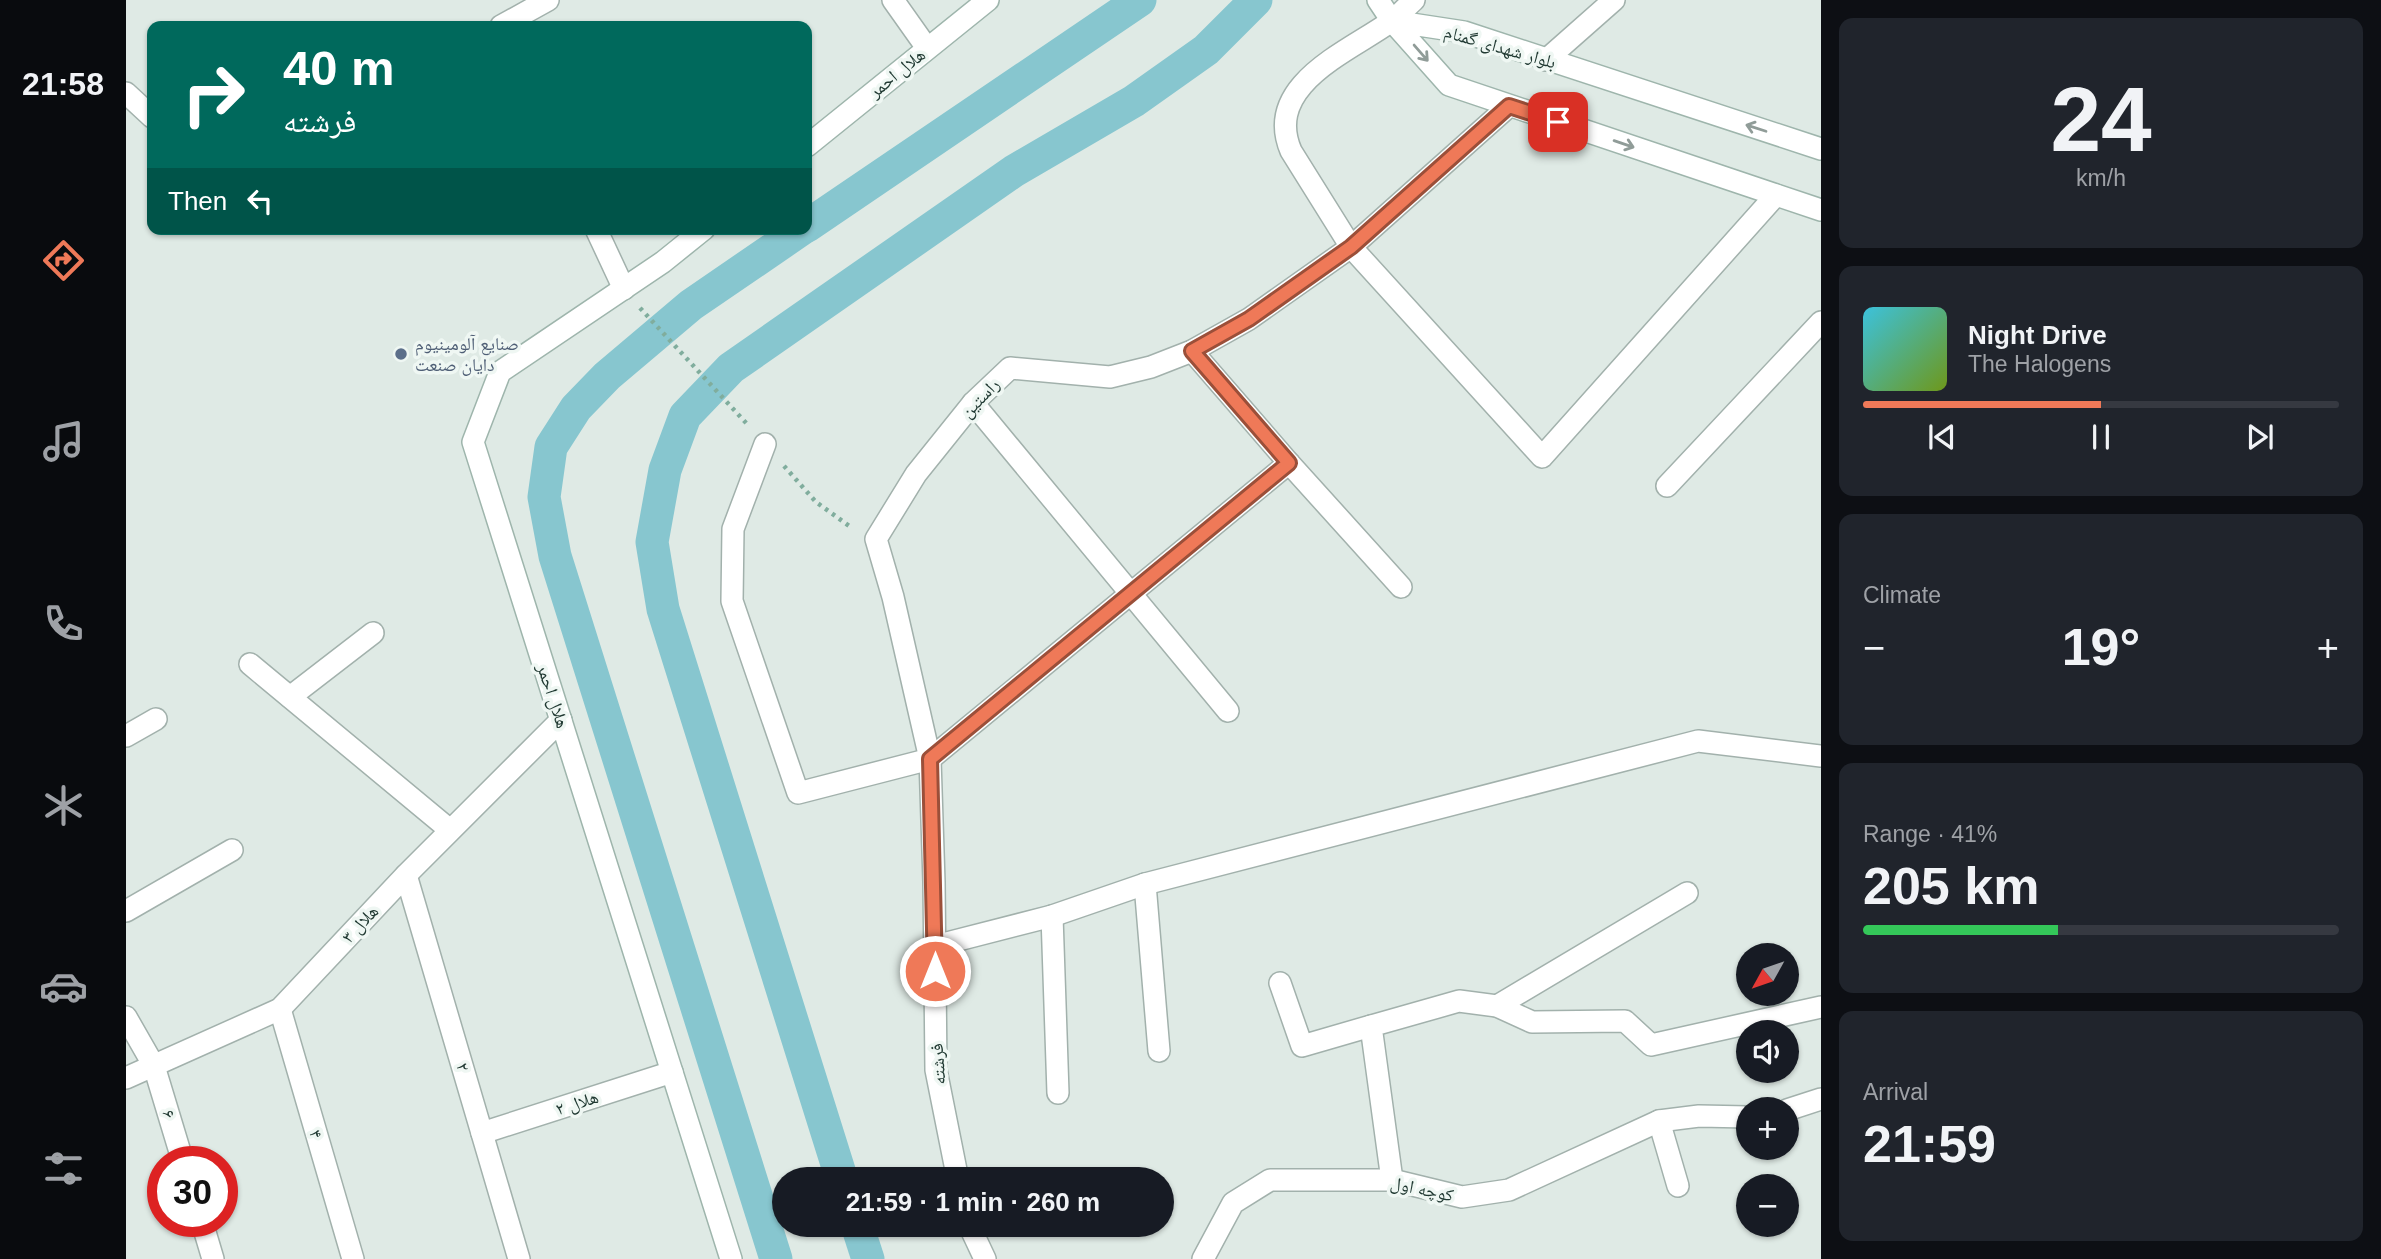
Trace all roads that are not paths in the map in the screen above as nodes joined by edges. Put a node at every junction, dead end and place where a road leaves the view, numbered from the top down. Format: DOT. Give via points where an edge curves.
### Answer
graph roads {
  1 [pos="548,0"];
  2 [pos="893,0"];
  3 [pos="988,0"];
  4 [pos="1378,0"];
  5 [pos="1414,0"];
  6 [pos="1614,0"];
  7 [pos="511,21"];
  8 [pos="1392,21"];
  9 [pos="927,48"];
  10 [pos="1546,60"];
  11 [pos="126,93"];
  12 [pos="1509,106"];
  13 [pos="147,112"];
  14 [pos="812,142"];
  15 [pos="1821,149"];
  16 [pos="1776,195"];
  17 [pos="1821,210"];
  18 [pos="599,235"];
  19 [pos="697,235"];
  20 [pos="1351,247"];
  21 [pos="624,289"];
  22 [pos="1821,322"];
  23 [pos="1192,351"];
  24 [pos="973,403"];
  25 [pos="765,444"];
  26 [pos="1289,463"];
  27 [pos="1667,486"];
  28 [pos="1401,587"];
  29 [pos="1131,593"];
  30 [pos="373,633"];
  31 [pos="250,664"];
  32 [pos="290,697"];
  33 [pos="1228,711"];
  34 [pos="156,719"];
  35 [pos="561,720"];
  36 [pos="126,736"];
  37 [pos="1821,756"];
  38 [pos="930,759"];
  39 [pos="450,830"];
  40 [pos="232,850"];
  41 [pos="406,875"];
  42 [pos="1145,884"];
  43 [pos="1687,893"];
  44 [pos="126,911"];
  45 [pos="1052,916"];
  46 [pos="935,946"];
  47 [pos="1280,983"];
  48 [pos="1497,1006"];
  49 [pos="1821,1007"];
  50 [pos="280,1009"];
  51 [pos="126,1017"];
  52 [pos="1371,1026"];
  53 [pos="1159,1051"];
  54 [pos="154,1066"];
  55 [pos="672,1072"];
  56 [pos="126,1078"];
  57 [pos="1058,1093"];
  58 [pos="1821,1099"];
  59 [pos="1799,1106"];
  60 [pos="1736,1118"];
  61 [pos="1659,1121"];
  62 [pos="482,1133"];
  63 [pos="178,1146"];
  64 [pos="955,1167"];
  65 [pos="1392,1180"];
  66 [pos="1678,1186"];
  67 [pos="206,1237"];
  68 [pos="975,1237"];
  69 [pos="213,1259"];
  70 [pos="353,1259"];
  71 [pos="519,1259"];
  72 [pos="731,1259"];
  73 [pos="985,1259"];
  74 [pos="1203,1259"];
  1 -- 7 [label="street"];
  2 -- 9 [label="street"];
  3 -- 9 [label="street, هلال احمر"];
  4 -- 8 [label="street"];
  5 -- 8 [label="street"];
  6 -- 10 [label="street"];
  8 -- 10 [label="street, بلوار شهدای گمنام" via="1464,32"];
  8 -- 12 [label="street, بلوار شهدای گمنام, one-way" via="1449,85"];
  8 -- 20 [label="street" via="1320,66 1294,96 1287,118 1284,136 1291,151"];
  9 -- 14 [label="street, هلال احمر"];
  15 -- 10 [label="street, بلوار شهدای گمنام, one-way"];
  11 -- 13 [label="street"];
  12 -- 16 [label="street, بلوار شهدای گمنام, one-way"];
  12 -- 20 [label="street, راستین"];
  16 -- 17 [label="street, بلوار شهدای گمنام"];
  16 -- 20 [label="street" via="1542,457"];
  18 -- 21 [label="street"];
  19 -- 21 [label="street, هلال احمر"];
  20 -- 23 [label="street, راستین" via="1249,319"];
  21 -- 35 [label="street, هلال احمر" via="500,372 473,442"];
  22 -- 27 [label="street"];
  23 -- 24 [label="street, راستین" via="1111,377 1010,368"];
  23 -- 26 [label="street"];
  24 -- 29 [label="street"];
  24 -- 38 [label="street, راستین" via="916,474 876,539"];
  25 -- 38 [label="street" via="733,529 732,601 798,793"];
  26 -- 28 [label="street"];
  26 -- 29 [label="street"];
  29 -- 33 [label="street"];
  29 -- 38 [label="street"];
  30 -- 32 [label="street"];
  31 -- 32 [label="street"];
  32 -- 39 [label="street"];
  34 -- 36 [label="street"];
  35 -- 39 [label="street, هلال ۳"];
  35 -- 55 [label="street, هلال احمر"];
  37 -- 42 [label="street" via="1698,741"];
  38 -- 46 [label="street"];
  39 -- 41 [label="street, هلال ۳"];
  40 -- 44 [label="street"];
  41 -- 50 [label="street, هلال ۳"];
  41 -- 62 [label="street, ۲"];
  42 -- 45 [label="street"];
  42 -- 53 [label="street"];
  43 -- 48 [label="street"];
  45 -- 46 [label="street"];
  45 -- 57 [label="street"];
  46 -- 64 [label="street, فرشته" via="936,1070"];
  47 -- 52 [label="street" via="1302,1046"];
  48 -- 49 [label="street" via="1532,1022 1625,1021 1651,1045"];
  48 -- 52 [label="street" via="1459,1001"];
  50 -- 54 [label="street, هلال ۳"];
  50 -- 70 [label="street, ۴"];
  51 -- 54 [label="street, ۶"];
  52 -- 65 [label="street"];
  54 -- 56 [label="street, هلال ۳"];
  54 -- 63 [label="street, ۶"];
  55 -- 62 [label="street, هلال ۲"];
  55 -- 72 [label="street, هلال احمر"];
  58 -- 59 [label="street"];
  60 -- 61 [label="street, کوچه اول"];
  61 -- 65 [label="street, کوچه اول" via="1510,1189 1462,1197"];
  61 -- 66 [label="street"];
  62 -- 71 [label="street, ۲"];
  65 -- 74 [label="street, کوچه اول" via="1269,1180 1233,1203"];
  67 -- 69 [label="street"];
  68 -- 73 [label="street"];
}
